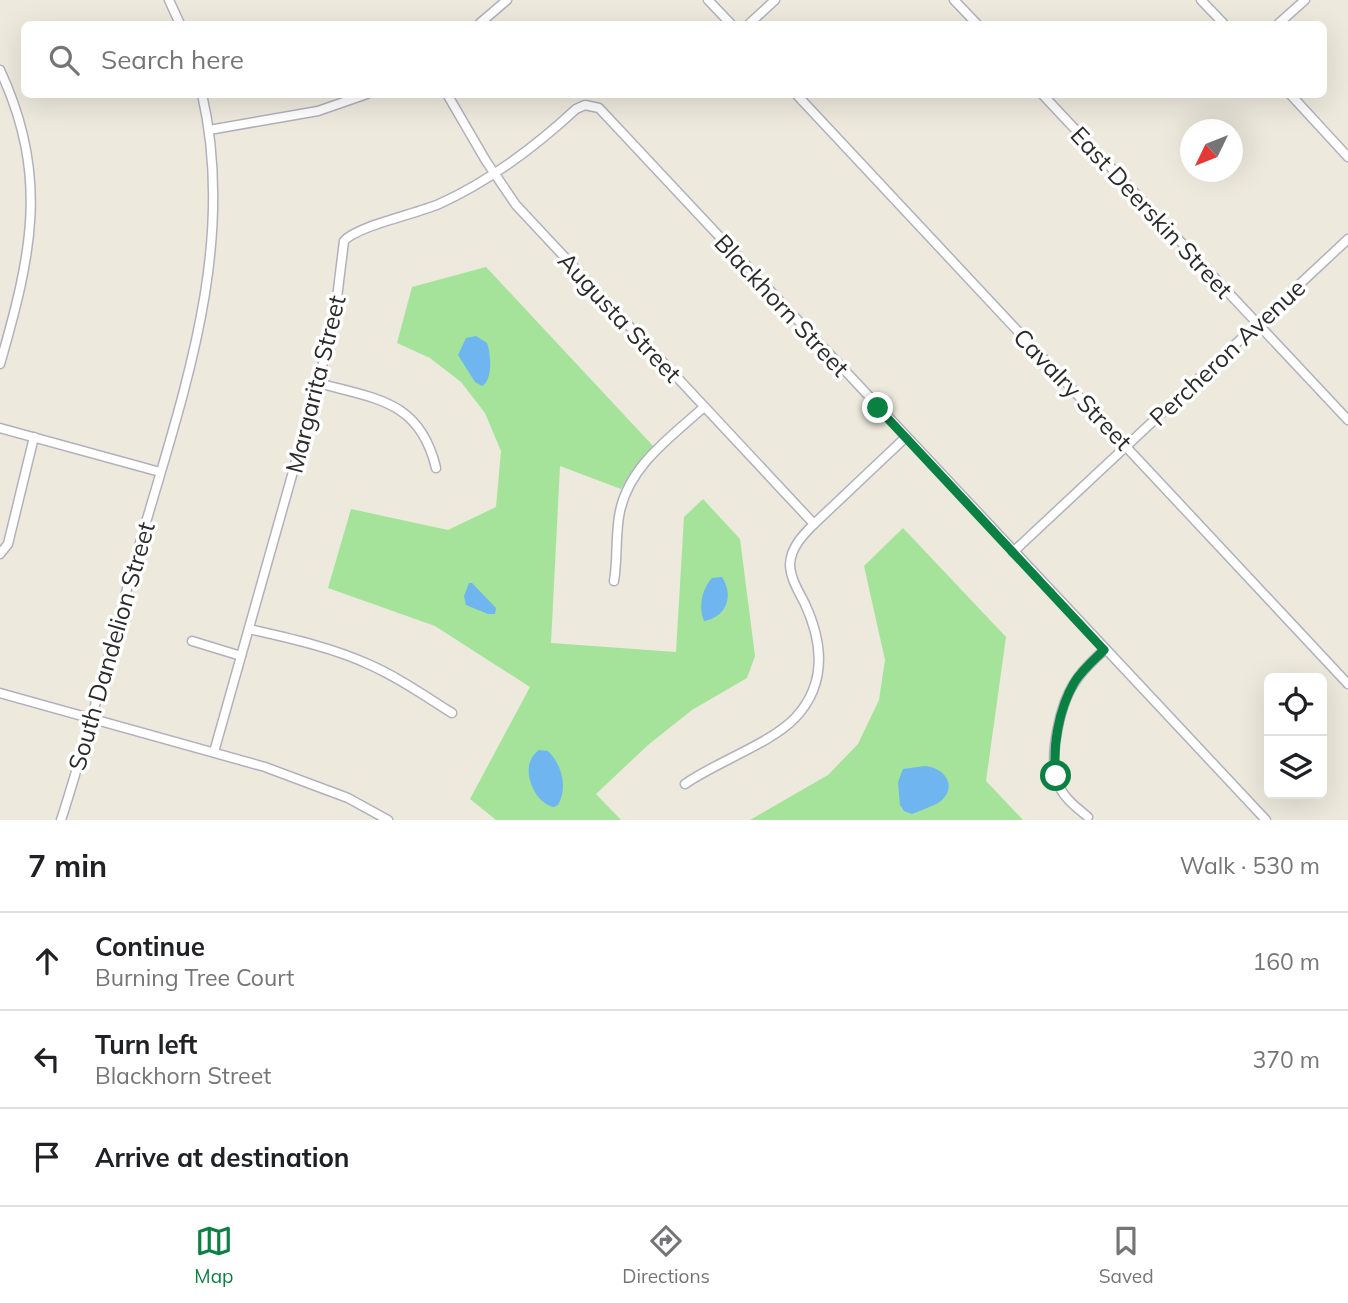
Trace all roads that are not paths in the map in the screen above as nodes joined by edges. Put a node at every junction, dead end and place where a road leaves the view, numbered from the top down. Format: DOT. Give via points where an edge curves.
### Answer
graph roads {
  1 [pos="169,0"];
  2 [pos="507,0"];
  3 [pos="708,0"];
  4 [pos="775,0"];
  5 [pos="954,0"];
  6 [pos="1201,0"];
  7 [pos="1305,0"];
  8 [pos="179,21"];
  9 [pos="482,21"];
  10 [pos="728,21"];
  11 [pos="752,21"];
  12 [pos="974,21"];
  13 [pos="1221,21"];
  14 [pos="1281,21"];
  15 [pos="0,69"];
  16 [pos="203,98"];
  17 [pos="355,98"];
  18 [pos="449,98"];
  19 [pos="800,98"];
  20 [pos="1046,98"];
  21 [pos="1294,98"];
  22 [pos="581,106"];
  23 [pos="209,130"];
  24 [pos="1348,157"];
  25 [pos="494,173"];
  26 [pos="1348,239"];
  27 [pos="1257,323"];
  28 [pos="0,364"];
  29 [pos="318,383"];
  30 [pos="705,407"];
  31 [pos="1348,420"];
  32 [pos="0,428"];
  33 [pos="906,437"];
  34 [pos="34,438"];
  35 [pos="1127,446"];
  36 [pos="436,468"];
  37 [pos="160,472"];
  38 [pos="814,524"];
  39 [pos="1013,552"];
  40 [pos="0,554"];
  41 [pos="614,581"];
  42 [pos="249,629"];
  43 [pos="192,640"];
  44 [pos="1104,650"];
  45 [pos="241,656"];
  46 [pos="1348,684"];
  47 [pos="0,693"];
  48 [pos="452,713"];
  49 [pos="91,719"];
  50 [pos="214,752"];
  51 [pos="685,783"];
  52 [pos="1088,817"];
  53 [pos="61,820"];
  54 [pos="388,820"];
  55 [pos="1266,820"];
  1 -- 8 [label="street"];
  2 -- 9 [label="street"];
  3 -- 10 [label="street"];
  4 -- 11 [label="street"];
  5 -- 12 [label="street"];
  6 -- 13 [label="street"];
  7 -- 14 [label="street"];
  15 -- 28 [label="street" via="24,139 32,208 27,262"];
  16 -- 23 [label="street, South Dandelion Street"];
  17 -- 23 [label="street" via="318,111"];
  18 -- 25 [label="street, Augusta Street"];
  19 -- 35 [label="street, Cavalry Street"];
  20 -- 27 [label="street, East Deerskin Street"];
  21 -- 24 [label="street"];
  22 -- 25 [label="street, Margarita Street" via="522,156"];
  22 -- 33 [label="street, Blackhorn Street" via="599,108"];
  23 -- 37 [label="street, South Dandelion Street" via="215,194 211,263 200,325"];
  25 -- 29 [label="street, Margarita Street" via="440,204 352,234 344,242 335,314"];
  25 -- 30 [label="street, Augusta Street" via="516,205"];
  26 -- 27 [label="street, Percheron Avenue"];
  27 -- 31 [label="street, East Deerskin Street"];
  27 -- 35 [label="street, Percheron Avenue"];
  29 -- 36 [label="street" via="373,398 407,414 425,435"];
  29 -- 42 [label="street, Margarita Street"];
  30 -- 38 [label="street, Augusta Street"];
  30 -- 41 [label="street" via="632,478 620,510"];
  32 -- 34 [label="street"];
  33 -- 38 [label="street"];
  33 -- 39 [label="street, Blackhorn Street"];
  34 -- 37 [label="street"];
  34 -- 40 [label="street" via="8,544"];
  35 -- 39 [label="street, Percheron Avenue"];
  35 -- 46 [label="street, Cavalry Street"];
  37 -- 49 [label="street, South Dandelion Street"];
  38 -- 51 [label="street" via="796,545 790,564 820,648 812,694 779,731"];
  39 -- 44 [label="street, Blackhorn Street"];
  42 -- 45 [label="street, Margarita Street"];
  42 -- 48 [label="street" via="367,663"];
  43 -- 45 [label="street"];
  44 -- 52 [label="street" via="1086,667 1069,694 1055,747 1059,786"];
  44 -- 55 [label="street, Blackhorn Street"];
  45 -- 50 [label="street, Margarita Street"];
  47 -- 49 [label="street"];
  49 -- 50 [label="street"];
  49 -- 53 [label="street, South Dandelion Street"];
  50 -- 54 [label="street" via="309,782"];
}
